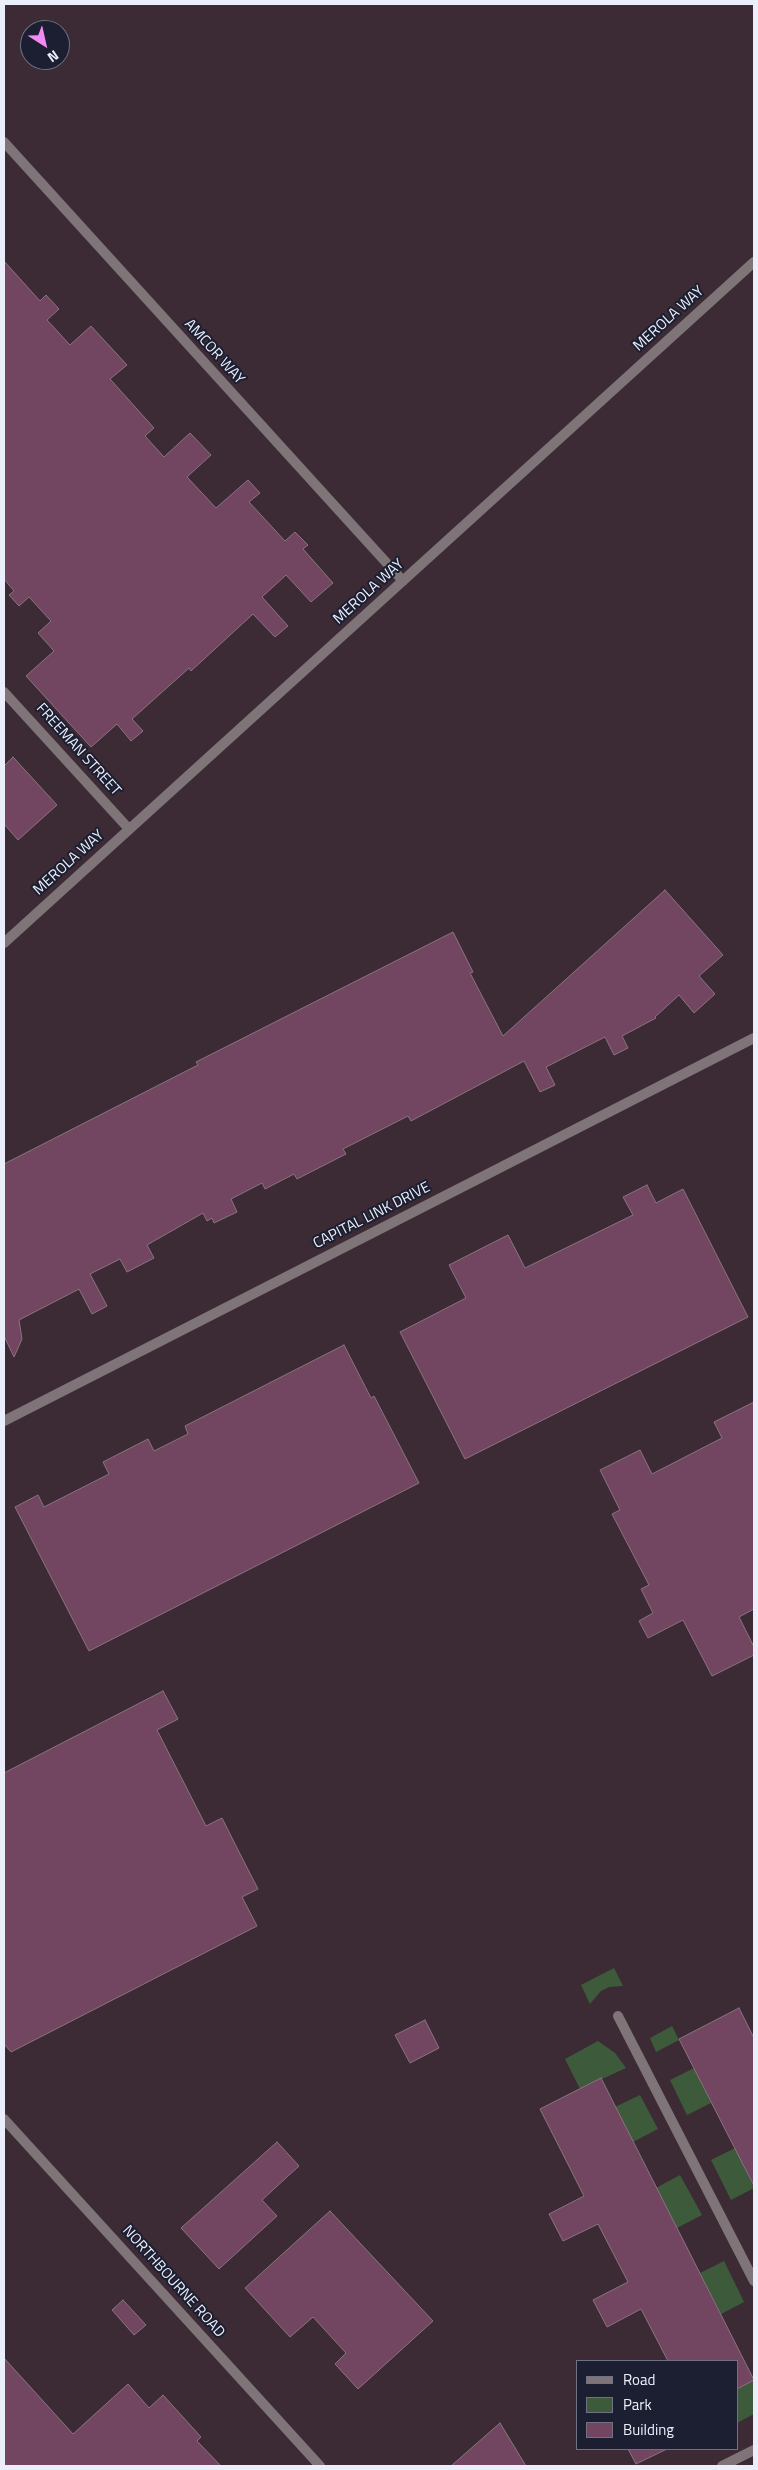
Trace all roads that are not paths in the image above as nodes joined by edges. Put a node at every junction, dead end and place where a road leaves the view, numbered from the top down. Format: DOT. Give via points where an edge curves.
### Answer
graph roads {
  1 [pos="4,142"];
  2 [pos="754,262"];
  3 [pos="403,581"];
  4 [pos="4,692"];
  5 [pos="129,829"];
  6 [pos="4,943"];
  7 [pos="754,1038"];
  8 [pos="4,1420"];
  9 [pos="618,2016"];
  10 [pos="4,2119"];
  11 [pos="754,2281"];
  12 [pos="754,2450"];
  13 [pos="320,2466"];
  14 [pos="722,2466"];
  1 -- 3 [label="street, AMCOR WAY"];
  2 -- 3 [label="street, MEROLA WAY"];
  3 -- 5 [label="street, MEROLA WAY"];
  4 -- 5 [label="street, FREEMAN STREET"];
  5 -- 6 [label="street, MEROLA WAY"];
  7 -- 8 [label="street, CAPITAL LINK DRIVE"];
  9 -- 11 [label="street"];
  10 -- 13 [label="street, NORTHBOURNE ROAD"];
  12 -- 14 [label="street"];
}
